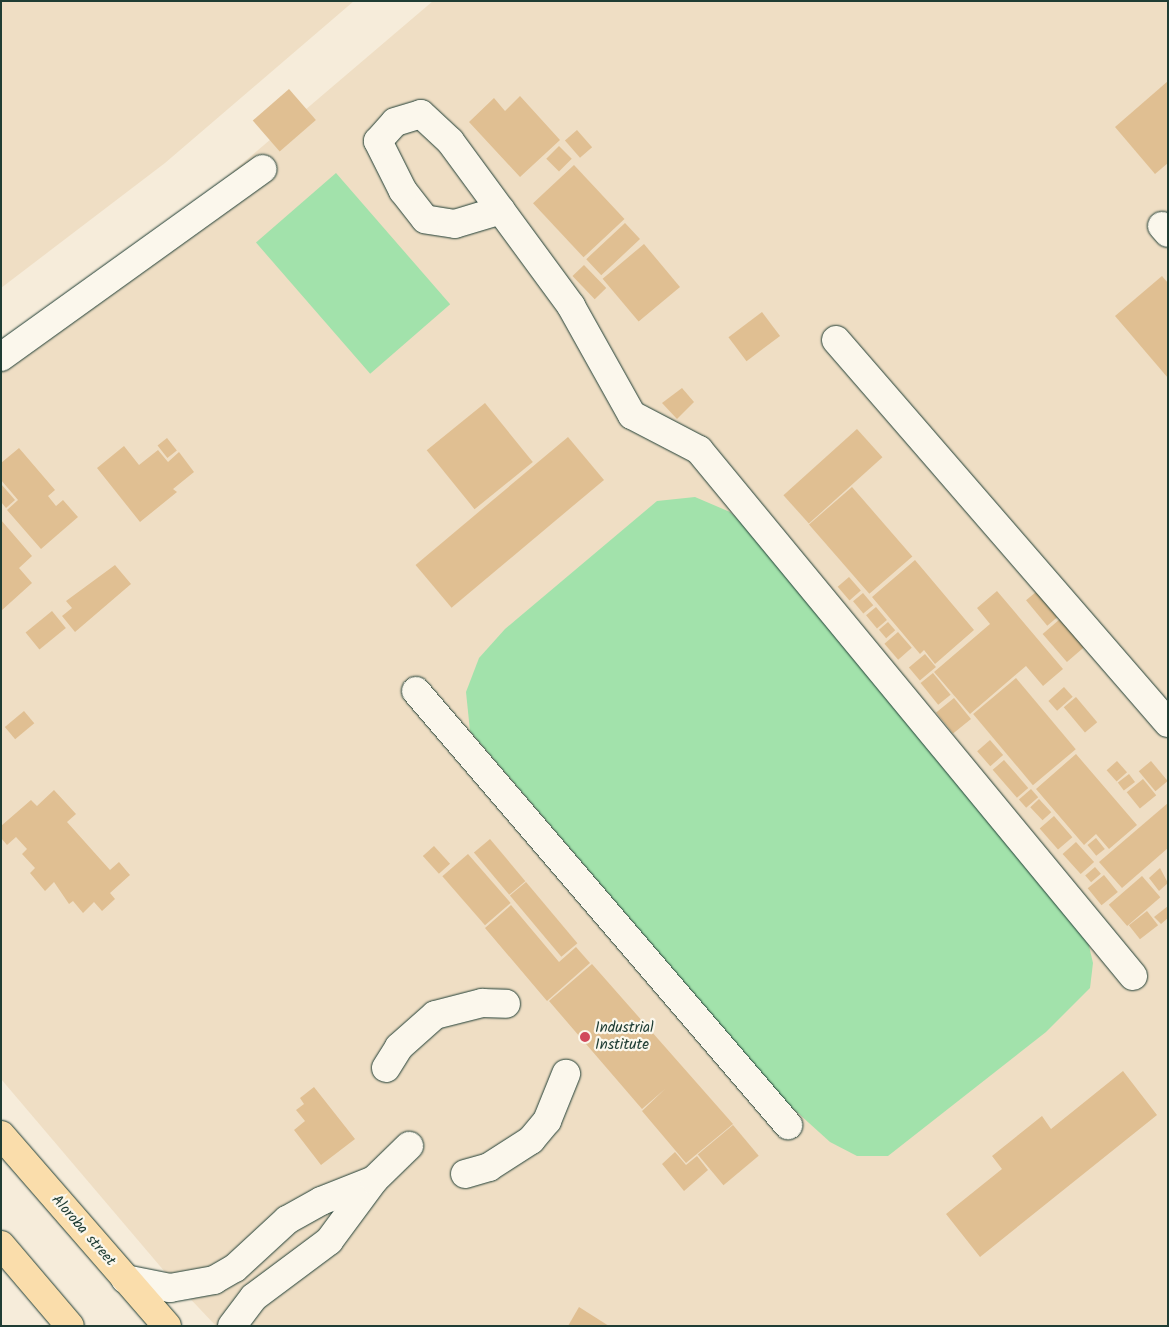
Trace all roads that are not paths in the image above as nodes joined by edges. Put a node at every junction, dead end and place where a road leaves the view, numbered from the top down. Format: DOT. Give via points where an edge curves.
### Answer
graph roads {
  1 [pos="263,169"];
  2 [pos="501,210"];
  3 [pos="836,340"];
  4 [pos="1,357"];
  5 [pos="416,691"];
  6 [pos="1168,723"];
  7 [pos="1133,976"];
  8 [pos="506,1004"];
  9 [pos="386,1068"];
  10 [pos="566,1074"];
  11 [pos="788,1125"];
  12 [pos="1,1135"];
  13 [pos="409,1146"];
  14 [pos="465,1174"];
  15 [pos="374,1180"];
  16 [pos="1,1245"];
  17 [pos="125,1279"];
  18 [pos="70,1326"];
  19 [pos="167,1326"];
  20 [pos="232,1326"];
  1 -- 4 [label="lane"];
  2 -- 2 [label="lane" via="450,141 421,114 394,122 378,141 403,191 425,219 455,224"];
  2 -- 7 [label="lane" via="571,306 632,415 699,450"];
  3 -- 6 [label="lane"];
  5 -- 11 [label="lane"];
  8 -- 9 [label="lane" via="482,1003 436,1015 399,1047"];
  10 -- 14 [label="lane" via="547,1121 531,1140 489,1167"];
  12 -- 17 [label="highway, Aloroba street"];
  13 -- 15 [label="lane"];
  15 -- 17 [label="lane" via="321,1201 287,1220 235,1268 214,1280 170,1288"];
  15 -- 20 [label="lane" via="329,1240 254,1297"];
  16 -- 18 [label="highway"];
  17 -- 19 [label="highway, Aloroba street"];
}
